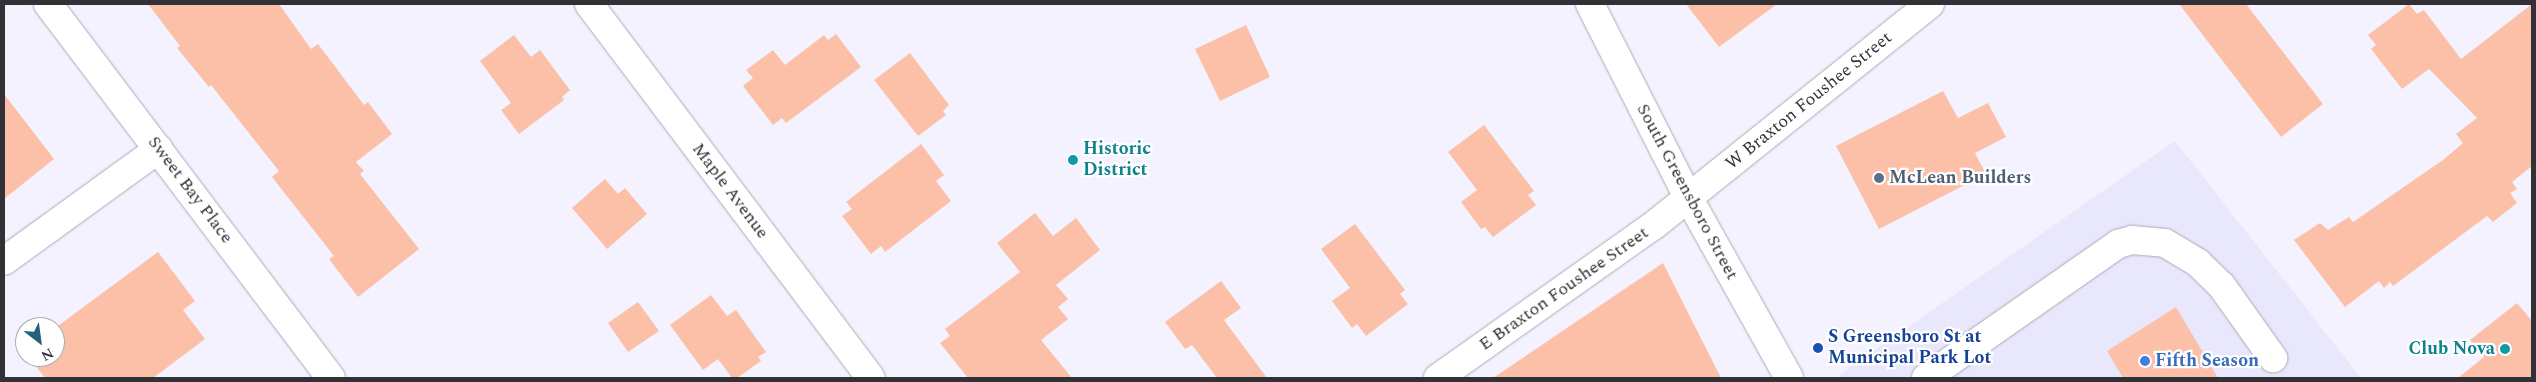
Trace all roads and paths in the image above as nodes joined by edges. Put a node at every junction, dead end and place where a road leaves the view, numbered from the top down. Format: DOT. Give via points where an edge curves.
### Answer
graph roads {
  1 [pos="48,4"];
  2 [pos="589,4"];
  3 [pos="1590,4"];
  4 [pos="1930,4"];
  5 [pos="159,149"];
  6 [pos="1688,197"];
  7 [pos="4,261"];
  8 [pos="2273,358"];
  9 [pos="331,378"];
  10 [pos="871,378"];
  11 [pos="1438,378"];
  12 [pos="1789,378"];
  13 [pos="1926,378"];
  1 -- 5 [label="street, Sweet Bay Place"];
  2 -- 10 [label="street, Maple Avenue"];
  3 -- 6 [label="street, South Greensboro Street"];
  4 -- 6 [label="street, W Braxton Foushee Street"];
  5 -- 7 [label="street"];
  5 -- 9 [label="street, Sweet Bay Place"];
  6 -- 11 [label="street, E Braxton Foushee Street" via="1653,226"];
  6 -- 12 [label="street, South Greensboro Street"];
  8 -- 13 [label="street" via="2221,285 2198,263 2166,243 2132,240 2118,244"];
}
